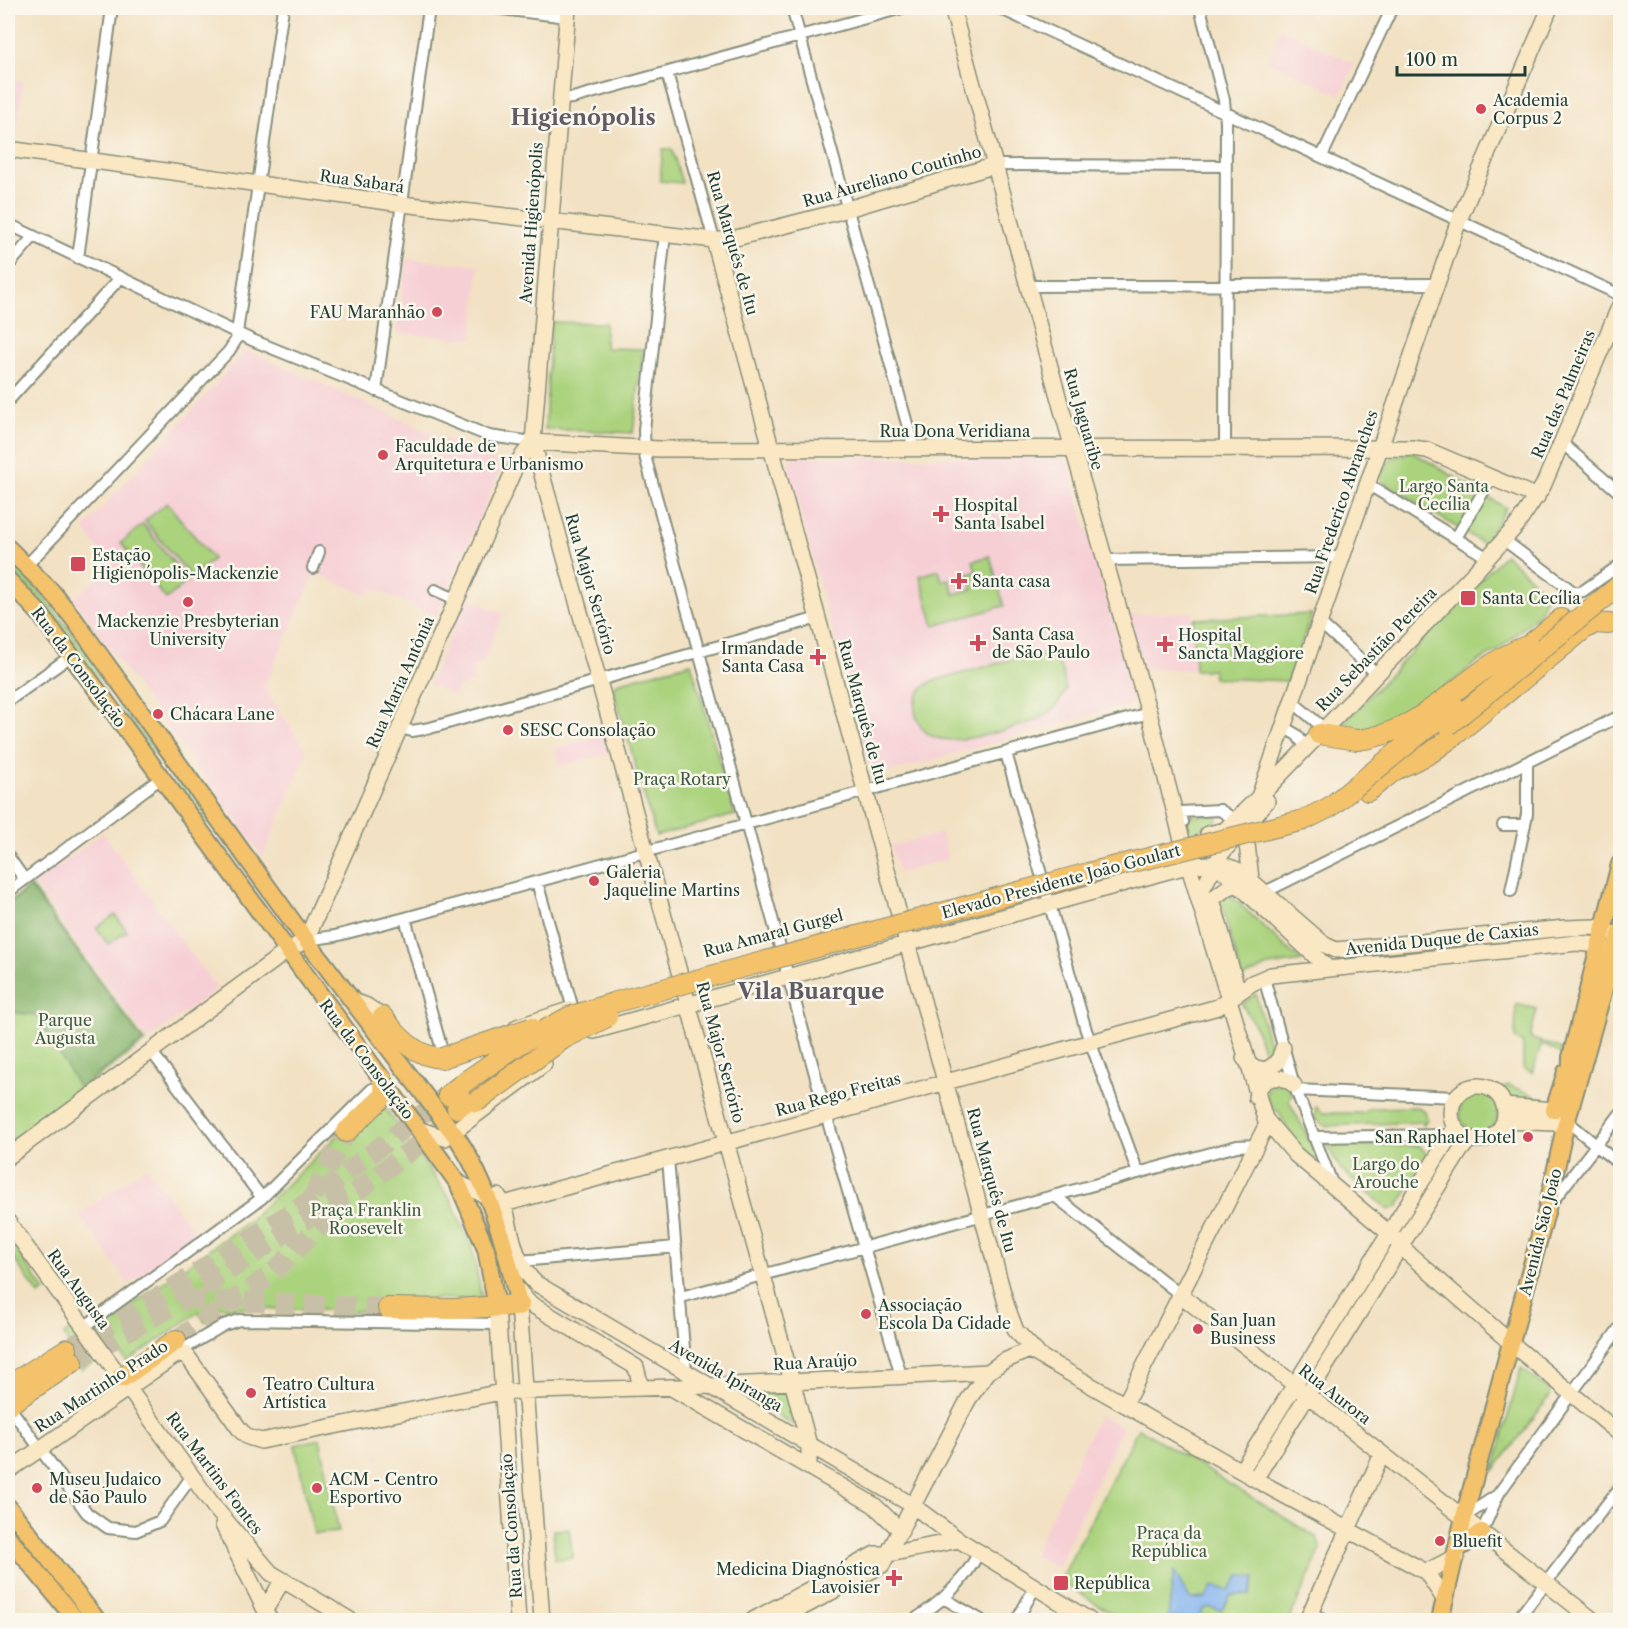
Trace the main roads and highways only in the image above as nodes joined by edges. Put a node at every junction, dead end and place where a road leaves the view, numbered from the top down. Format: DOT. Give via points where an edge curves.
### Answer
graph roads {
  1 [pos="8,548"];
  2 [pos="1620,570"];
  3 [pos="8,580"];
  4 [pos="1620,585"];
  5 [pos="1610,623"];
  6 [pos="1529,645"];
  7 [pos="1313,737"];
  8 [pos="1395,770"];
  9 [pos="1620,864"];
  10 [pos="1616,934"];
  11 [pos="1617,957"];
  12 [pos="566,1013"];
  13 [pos="383,1017"];
  14 [pos="617,1023"];
  15 [pos="377,1084"];
  16 [pos="459,1098"];
  17 [pos="1562,1119"];
  18 [pos="346,1132"];
  19 [pos="517,1296"];
  20 [pos="388,1308"];
  21 [pos="497,1316"];
  22 [pos="181,1347"];
  23 [pos="70,1355"];
  24 [pos="35,1377"];
  25 [pos="126,1383"];
  26 [pos="8,1386"];
  27 [pos="8,1405"];
  28 [pos="8,1507"];
  29 [pos="1482,1532"];
  30 [pos="8,1537"];
  31 [pos="1457,1552"];
  32 [pos="76,1620"];
  33 [pos="97,1620"];
  34 [pos="1440,1620"];
  1 -- 19 [label="main road, Rua da Consolação" via="73,618 306,940 453,1132 496,1201"];
  2 -- 6 [label="highway, Elevado Presidente João Goulart"];
  3 -- 15 [label="main road, Rua da Consolação" via="71,656 161,778 287,951"];
  4 -- 8 [label="highway, Elevado Presidente João Goulart, bridge"];
  5 -- 8 [label="highway" via="1590,625 1447,741"];
  6 -- 7 [label="highway, bridge" via="1496,660 1412,723 1389,733 1357,740"];
  6 -- 12 [label="highway, Elevado Presidente João Goulart, bridge" via="1330,807 1304,820 1088,873"];
  8 -- 16 [label="highway, Elevado Presidente João Goulart, bridge" via="1333,817 1300,832 1082,886 607,1017"];
  9 -- 10 [label="main road, Avenida São João"];
  10 -- 11 [label="main road, Avenida São João"];
  10 -- 17 [label="main road, Avenida São João" via="1599,945 1571,1057"];
  11 -- 17 [label="main road, Avenida São João"];
  12 -- 13 [label="highway, bridge" via="428,1057"];
  12 -- 16 [label="highway, Elevado Presidente João Goulart, bridge" via="521,1043"];
  14 -- 16 [label="highway" via="577,1029 532,1051"];
  15 -- 18 [label="highway" via="385,1089 382,1098"];
  15 -- 21 [label="main road, Rua da Consolação" via="420,1130 458,1184 486,1250"];
  17 -- 31 [label="main road, Avenida São João" via="1547,1209"];
  19 -- 21 [label="highway"];
  20 -- 21 [label="highway"];
  22 -- 25 [label="highway"];
  23 -- 24 [label="highway"];
  24 -- 26 [label="highway"];
  24 -- 27 [label="highway"];
  28 -- 33 [label="main road"];
  29 -- 31 [label="main road"];
  30 -- 32 [label="main road"];
  31 -- 34 [label="main road"];
}
